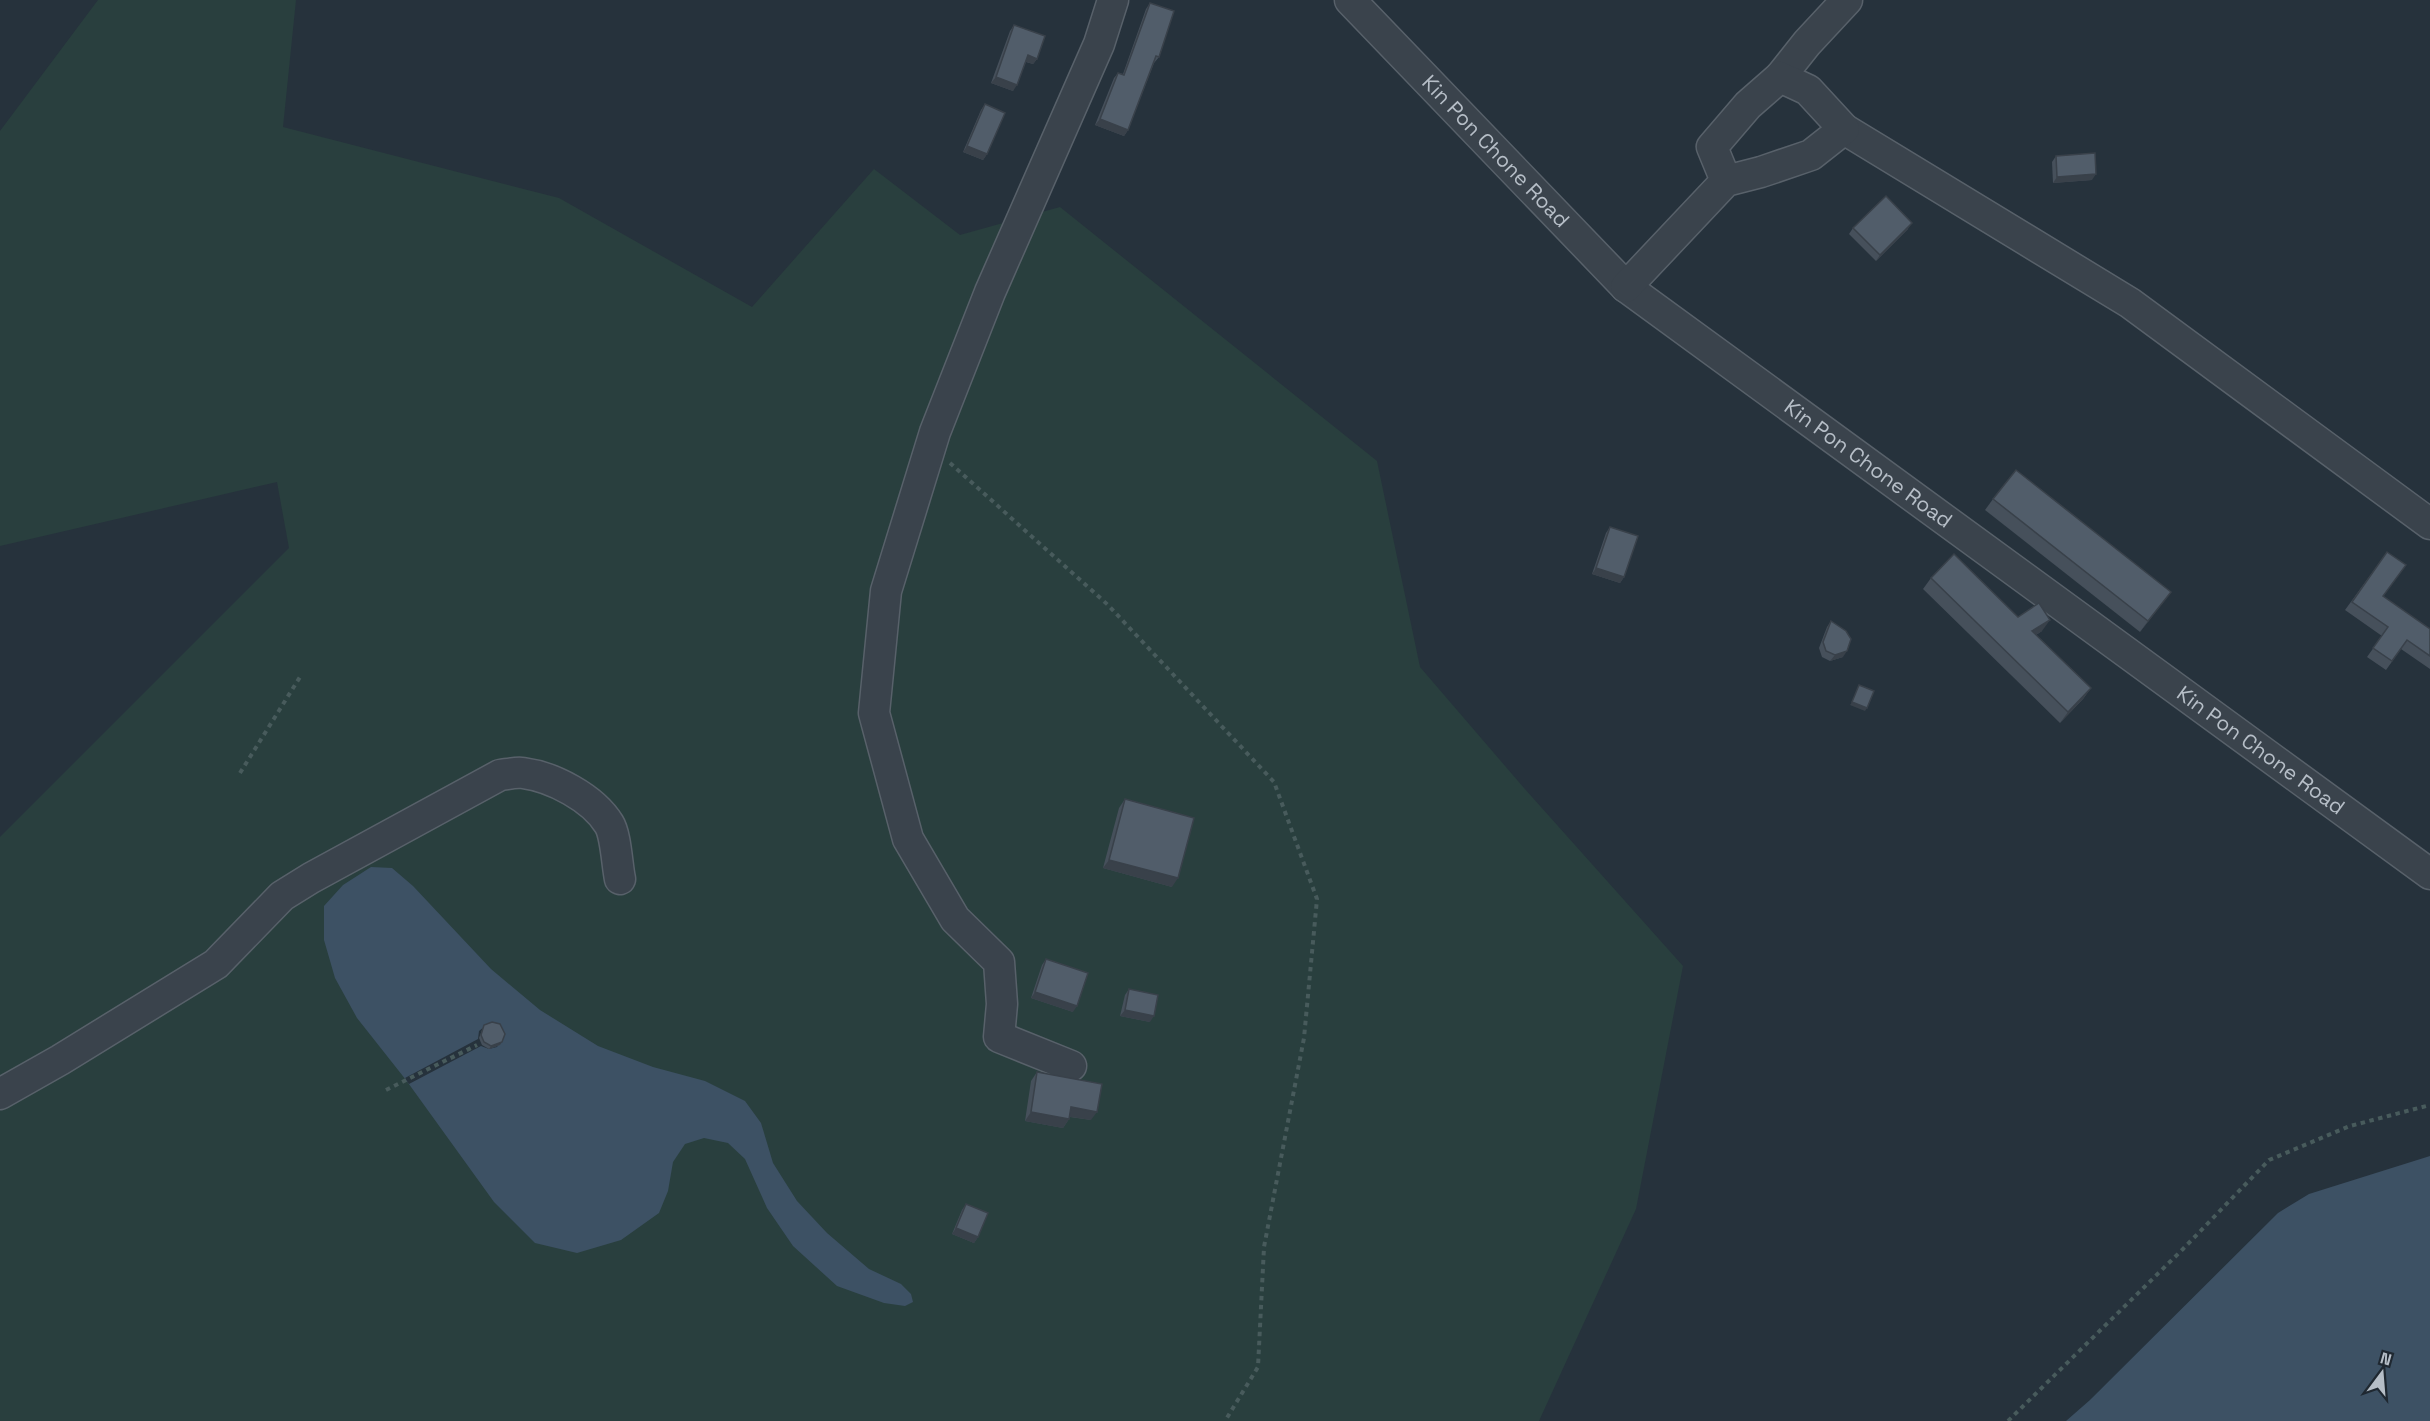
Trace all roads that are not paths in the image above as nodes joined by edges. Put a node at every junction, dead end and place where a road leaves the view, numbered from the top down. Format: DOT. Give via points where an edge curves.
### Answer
graph roads {
  1 [pos="1113,0"];
  2 [pos="1350,0"];
  3 [pos="1847,0"];
  4 [pos="1780,77"];
  5 [pos="1844,129"];
  6 [pos="1726,181"];
  7 [pos="1626,287"];
  8 [pos="2430,524"];
  9 [pos="2430,874"];
  10 [pos="620,879"];
  11 [pos="1071,1066"];
  12 [pos="0,1094"];
  1 -- 11 [label="street" via="1100,44 990,292 935,432 886,591 874,713 908,840 955,919 999,962 999,1037"];
  2 -- 7 [label="street, Kin Pon Chone Road"];
  3 -- 4 [label="street"];
  4 -- 5 [label="street" via="1809,90"];
  4 -- 6 [label="street" via="1748,105 1712,147"];
  5 -- 6 [label="street" via="1812,155"];
  5 -- 8 [label="street" via="2130,303"];
  6 -- 7 [label="street"];
  7 -- 9 [label="street, Kin Pon Chone Road"];
  10 -- 12 [label="street" via="610,825 592,804 542,778 522,772 500,775 282,896 216,964"];
}
